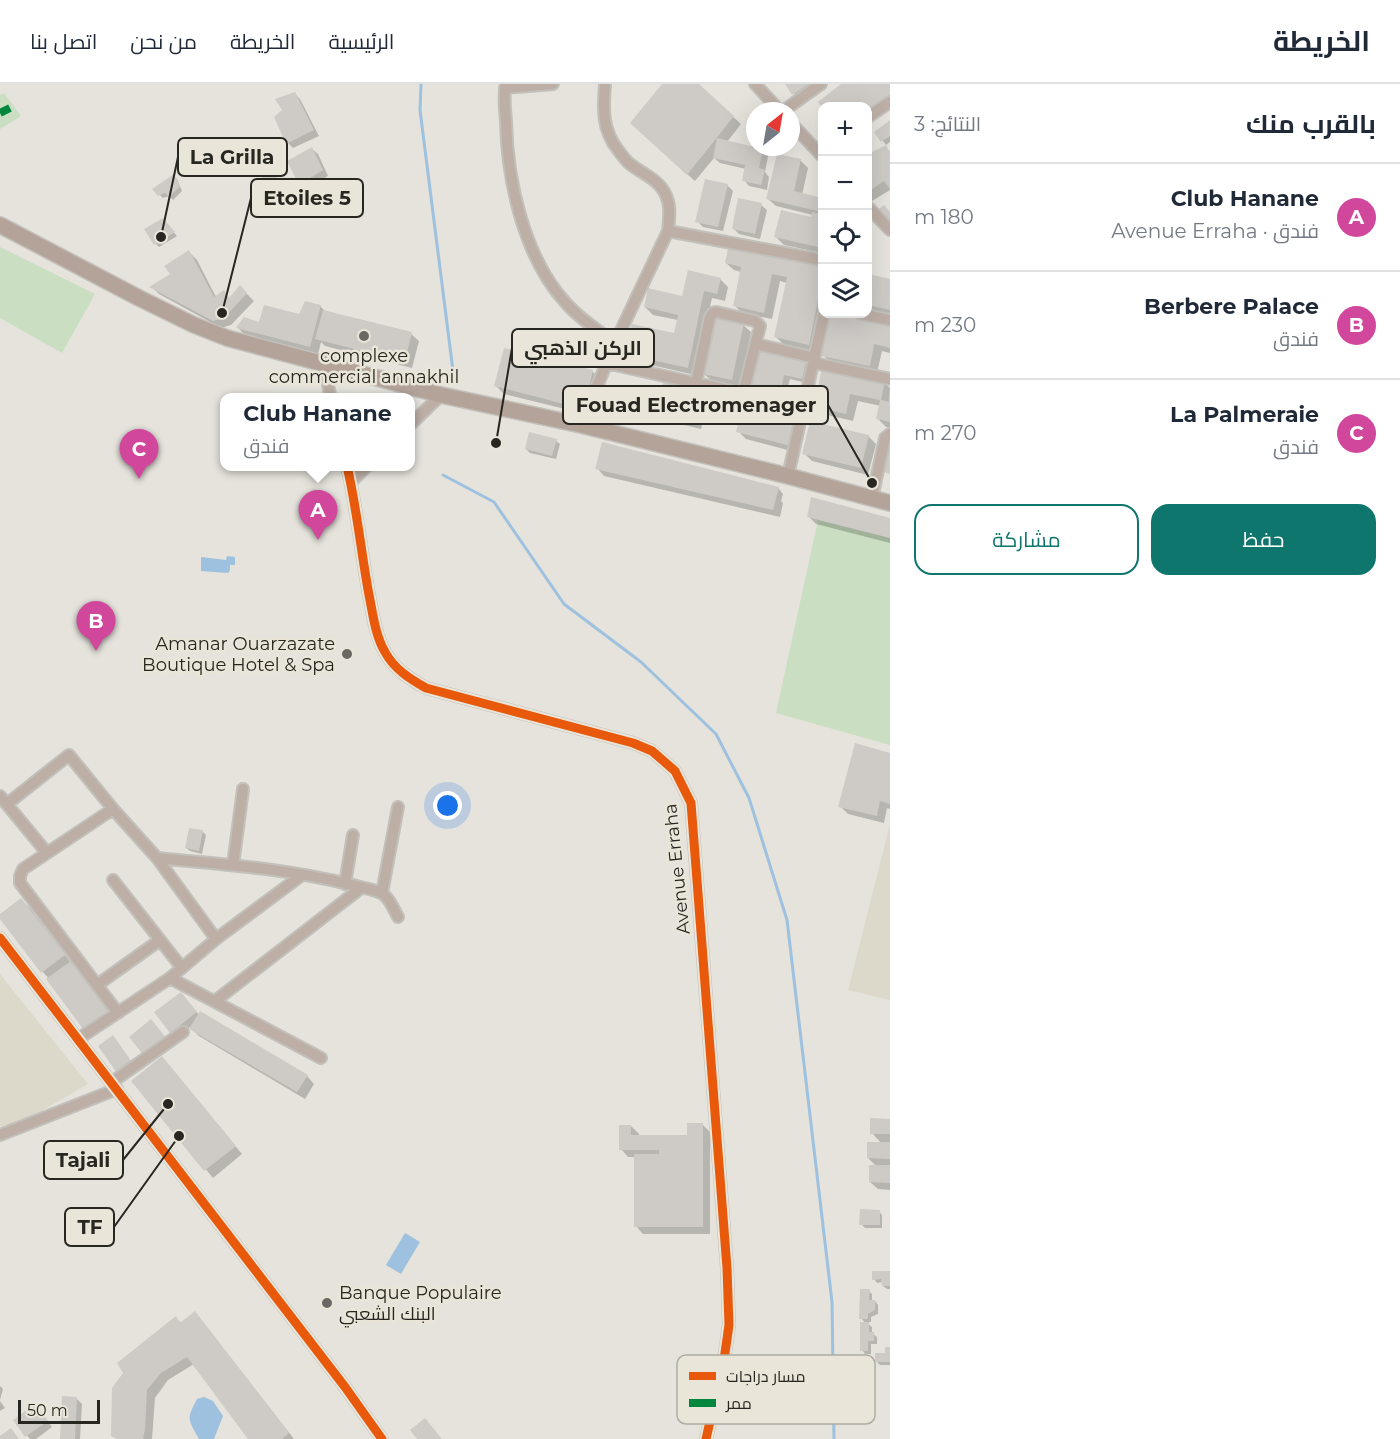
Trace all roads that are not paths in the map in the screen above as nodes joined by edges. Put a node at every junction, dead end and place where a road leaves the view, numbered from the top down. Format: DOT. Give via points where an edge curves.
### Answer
graph roads {
  1 [pos="553,84"];
  2 [pos="605,84"];
  3 [pos="755,84"];
  4 [pos="821,84"];
  5 [pos="505,86"];
  6 [pos="773,102"];
  7 [pos="795,102"];
  8 [pos="890,102"];
  9 [pos="872,114"];
  10 [pos="800,131"];
  11 [pos="818,148"];
  12 [pos="870,210"];
  13 [pos="0,225"];
  14 [pos="890,230"];
  15 [pos="668,231"];
  16 [pos="818,259"];
  17 [pos="872,316"];
  18 [pos="823,318"];
  19 [pos="890,320"];
  20 [pos="615,343"];
  21 [pos="756,344"];
  22 [pos="814,360"];
  23 [pos="606,363"];
  24 [pos="323,364"];
  25 [pos="890,379"];
  26 [pos="696,383"];
  27 [pos="330,393"];
  28 [pos="743,394"];
  29 [pos="441,395"];
  30 [pos="804,407"];
  31 [pos="415,420"];
  32 [pos="581,425"];
  33 [pos="890,434"];
  34 [pos="348,471"];
  35 [pos="362,471"];
  36 [pos="788,476"];
  37 [pos="351,482"];
  38 [pos="872,498"];
  39 [pos="890,503"];
  40 [pos="243,789"];
  41 [pos="3,800"];
  42 [pos="398,807"];
  43 [pos="113,809"];
  44 [pos="353,835"];
  45 [pos="47,853"];
  46 [pos="157,858"];
  47 [pos="233,865"];
  48 [pos="302,875"];
  49 [pos="113,880"];
  50 [pos="345,884"];
  51 [pos="361,888"];
  52 [pos="382,893"];
  53 [pos="398,917"];
  54 [pos="0,938"];
  55 [pos="216,939"];
  56 [pos="160,940"];
  57 [pos="182,968"];
  58 [pos="170,978"];
  59 [pos="97,985"];
  60 [pos="215,1001"];
  61 [pos="118,1012"];
  62 [pos="183,1032"];
  63 [pos="78,1039"];
  64 [pos="321,1058"];
  65 [pos="114,1086"];
  66 [pos="0,1135"];
  67 [pos="725,1355"];
  68 [pos="709,1424"];
  69 [pos="382,1439"];
  70 [pos="706,1439"];
  1 -- 5 [label="street"];
  2 -- 15 [label="street" via="604,122 610,141 630,164 661,188 667,198"];
  3 -- 6 [label="street"];
  4 -- 7 [label="street"];
  5 -- 20 [label="street" via="506,144 513,187 532,249 565,302"];
  8 -- 9 [label="street"];
  10 -- 11 [label="street"];
  12 -- 14 [label="street"];
  13 -- 24 [label="main road" via="194,325"];
  15 -- 16 [label="street"];
  15 -- 20 [label="street"];
  17 -- 19 [label="street"];
  18 -- 22 [label="street"];
  20 -- 23 [label="street"];
  21 -- 22 [label="street"];
  21 -- 26 [label="street" via="760,329 757,323 713,313"];
  21 -- 28 [label="street"];
  22 -- 25 [label="street"];
  22 -- 30 [label="street"];
  23 -- 26 [label="street"];
  23 -- 32 [label="street"];
  24 -- 27 [label="street"];
  24 -- 29 [label="main road"];
  26 -- 28 [label="street"];
  28 -- 30 [label="street"];
  29 -- 31 [label="street"];
  29 -- 32 [label="main road"];
  30 -- 36 [label="street"];
  32 -- 36 [label="main road"];
  33 -- 38 [label="street" via="885,438"];
  34 -- 37 [label="street, Avenue Erraha"];
  35 -- 37 [label="street"];
  36 -- 38 [label="main road"];
  37 -- 67 [label="street, Avenue Erraha" via="377,636 385,654 403,675 426,688 633,743 652,752 675,771 691,803 727,1268 729,1325"];
  38 -- 39 [label="main road"];
  40 -- 47 [label="street"];
  41 -- 43 [label="street" via="69,754"];
  41 -- 45 [label="street"];
  42 -- 52 [label="street"];
  43 -- 45 [label="street"];
  43 -- 46 [label="street"];
  44 -- 50 [label="street"];
  45 -- 59 [label="street" via="23,869 20,883"];
  46 -- 47 [label="street"];
  46 -- 55 [label="street"];
  47 -- 48 [label="street"];
  48 -- 50 [label="street"];
  48 -- 55 [label="street"];
  49 -- 56 [label="street"];
  50 -- 51 [label="street"];
  51 -- 52 [label="street"];
  51 -- 60 [label="street"];
  52 -- 53 [label="street"];
  54 -- 63 [label="street"];
  55 -- 57 [label="street"];
  56 -- 57 [label="street"];
  56 -- 59 [label="street"];
  57 -- 58 [label="street"];
  58 -- 60 [label="street"];
  58 -- 61 [label="street"];
  59 -- 61 [label="street"];
  60 -- 64 [label="street"];
  61 -- 63 [label="street"];
  62 -- 65 [label="street"];
  63 -- 65 [label="street"];
  65 -- 66 [label="street"];
  65 -- 69 [label="street"];
  68 -- 70 [label="street, Avenue Erraha"];
}
